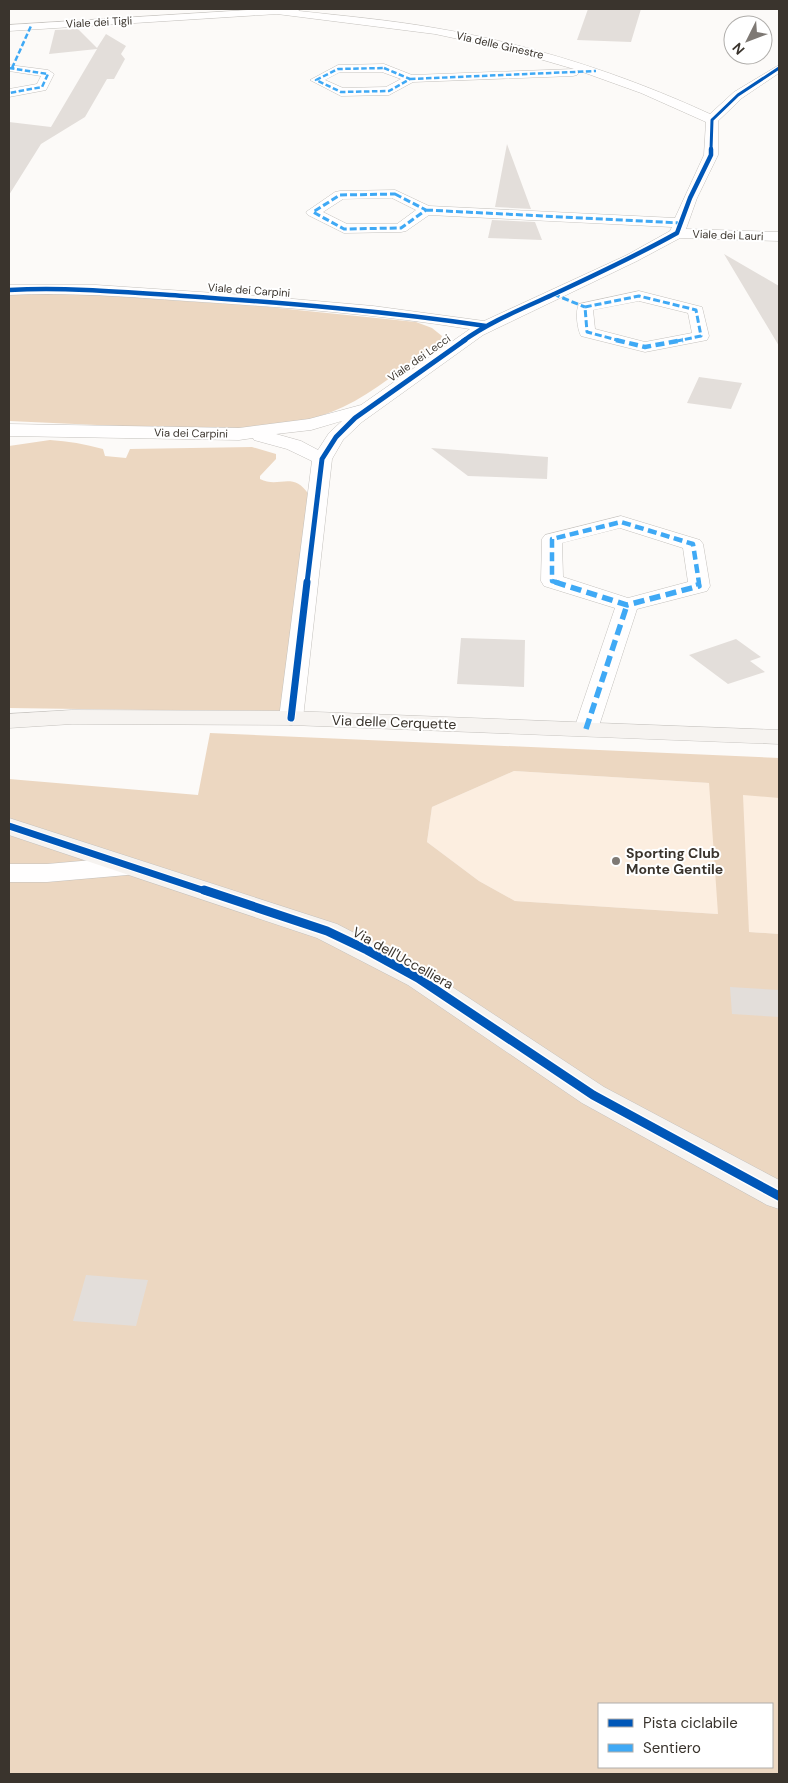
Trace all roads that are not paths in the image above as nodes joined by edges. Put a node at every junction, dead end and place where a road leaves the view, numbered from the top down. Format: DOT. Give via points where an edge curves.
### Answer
graph roads {
  1 [pos="310,9"];
  2 [pos="276,11"];
  3 [pos="31,26"];
  4 [pos="9,28"];
  5 [pos="10,68"];
  6 [pos="779,68"];
  7 [pos="596,71"];
  8 [pos="410,79"];
  9 [pos="9,93"];
  10 [pos="712,120"];
  11 [pos="426,210"];
  12 [pos="678,228"];
  13 [pos="779,237"];
  14 [pos="9,290"];
  15 [pos="553,294"];
  16 [pos="585,307"];
  17 [pos="486,326"];
  18 [pos="370,406"];
  19 [pos="9,430"];
  20 [pos="239,434"];
  21 [pos="322,459"];
  22 [pos="627,605"];
  23 [pos="291,718"];
  24 [pos="9,721"];
  25 [pos="586,729"];
  26 [pos="779,737"];
  27 [pos="9,826"];
  28 [pos="127,866"];
  29 [pos="9,873"];
  30 [pos="779,1196"];
  1 -- 2 [label="street, Viale dei Tigli"];
  2 -- 3 [label="street, Viale dei Tigli"];
  2 -- 7 [label="street, Via delle Ginestre" via="439,32 543,55"];
  3 -- 4 [label="street, Viale dei Tigli"];
  3 -- 5 [label="street"];
  5 -- 9 [label="street" via="48,74 42,88"];
  6 -- 10 [label="street" via="738,96"];
  7 -- 8 [label="street"];
  7 -- 10 [label="street, Via delle Ginestre"];
  8 -- 8 [label="street" via="384,68 366,68 338,69 316,80 341,92 389,91"];
  10 -- 12 [label="street" via="711,155"];
  11 -- 11 [label="street" via="395,194 340,195 313,212 344,229 401,228"];
  11 -- 12 [label="street, Viale dei Lauri"];
  12 -- 13 [label="street, Viale dei Lauri"];
  12 -- 15 [label="street, Viale dei Lecci" via="632,258"];
  14 -- 17 [label="street, Viale dei Carpini" via="79,290 247,300 420,316"];
  15 -- 16 [label="street"];
  15 -- 17 [label="street, Viale dei Lecci"];
  16 -- 16 [label="street" via="587,332 645,347 701,336 696,310 639,296"];
  17 -- 18 [label="street, Viale dei Lecci"];
  18 -- 20 [label="street, Via dei Carpini" via="311,424"];
  18 -- 21 [label="street, Viale dei Lecci" via="342,430"];
  19 -- 20 [label="street, Via dei Carpini"];
  20 -- 21 [label="street" via="279,439"];
  21 -- 23 [label="street, Viale dei Lecci"];
  22 -- 22 [label="street" via="699,586 693,544 621,522 552,539 552,581"];
  22 -- 25 [label="street"];
  23 -- 24 [label="street, Via delle Cerquette" via="72,717"];
  23 -- 25 [label="street, Via delle Cerquette"];
  25 -- 26 [label="street, Via delle Cerquette"];
  27 -- 28 [label="street, Via dell'Uccelliera"];
  28 -- 29 [label="street"];
  28 -- 30 [label="street, Via dell'Uccelliera" via="327,931 367,950 444,994 593,1095"];
}
